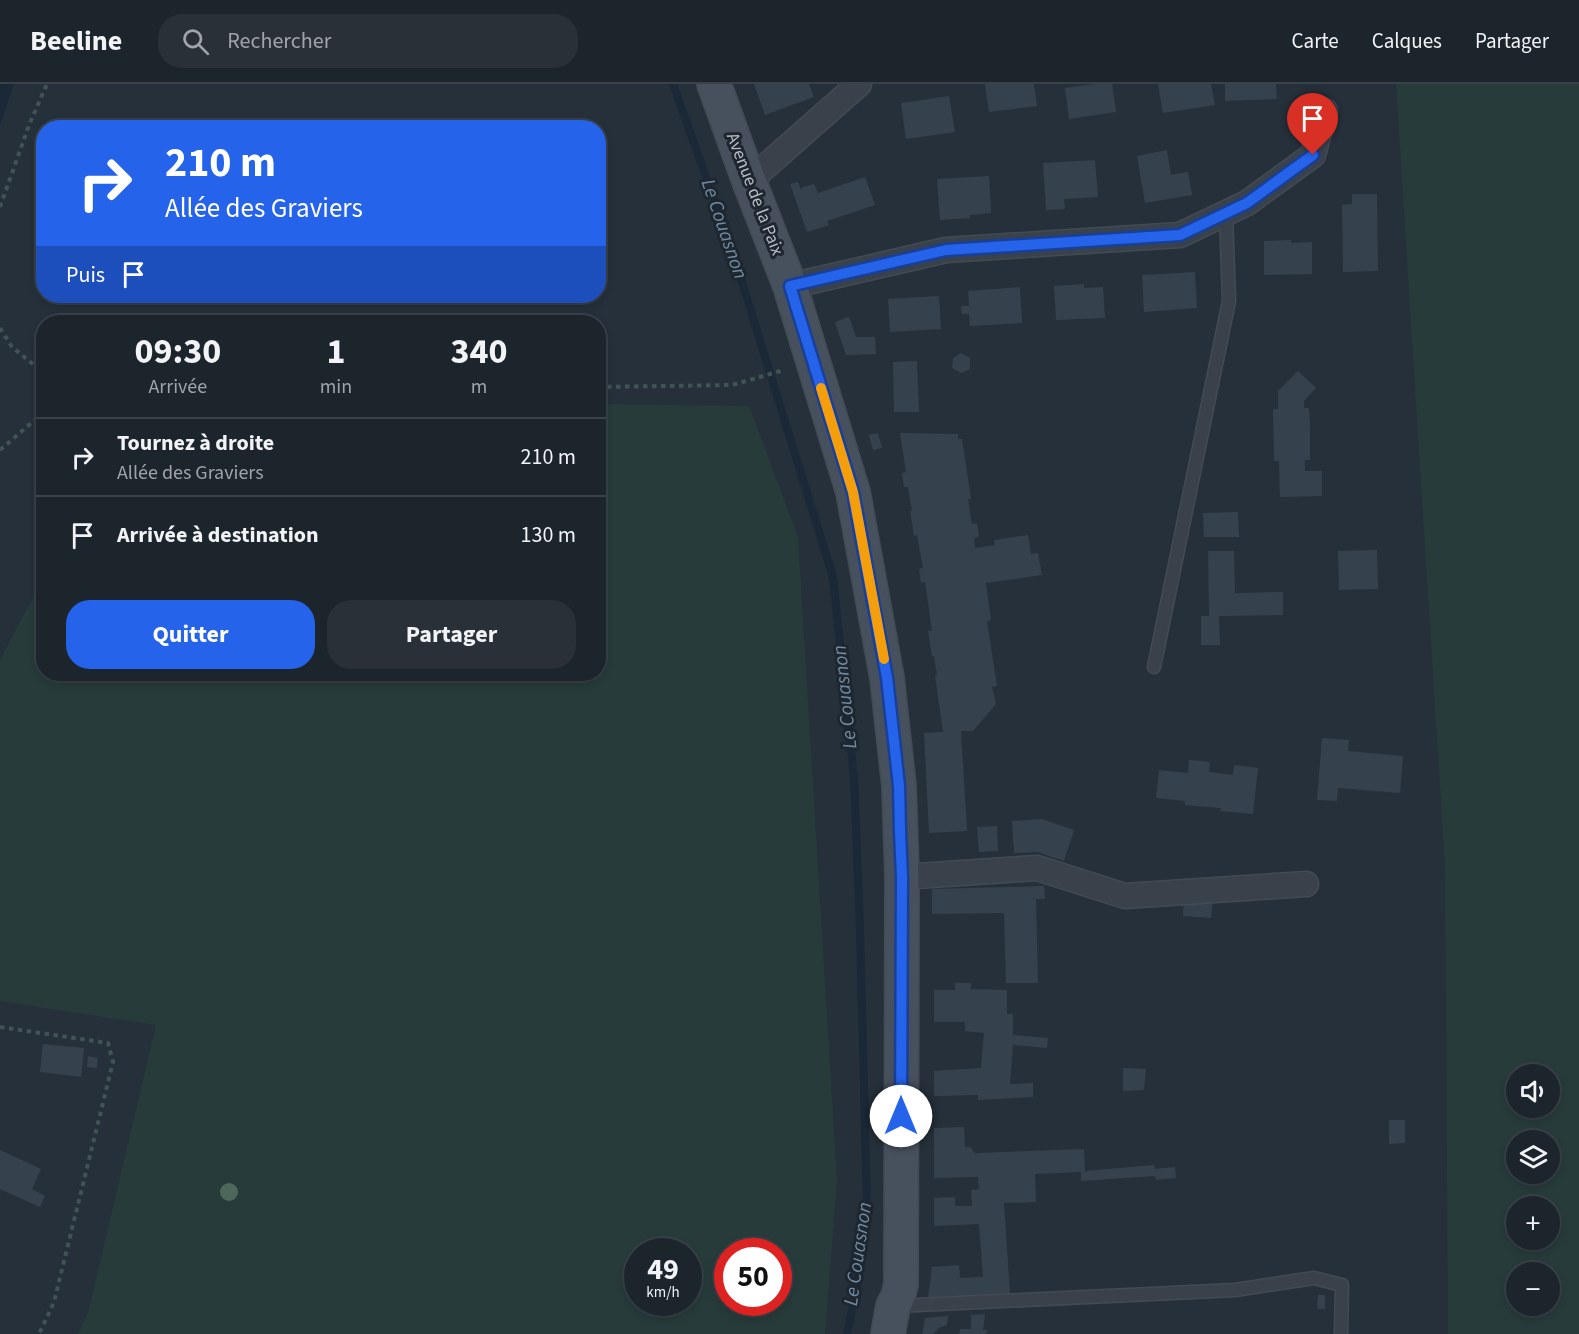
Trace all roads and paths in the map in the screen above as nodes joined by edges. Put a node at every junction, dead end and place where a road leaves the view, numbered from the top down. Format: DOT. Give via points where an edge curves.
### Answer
graph roads {
  1 [pos="47,84"];
  2 [pos="714,84"];
  3 [pos="859,84"];
  4 [pos="1325,111"];
  5 [pos="749,181"];
  6 [pos="0,207"];
  7 [pos="1226,213"];
  8 [pos="790,286"];
  9 [pos="0,328"];
  10 [pos="36,366"];
  11 [pos="789,368"];
  12 [pos="606,387"];
  13 [pos="36,419"];
  14 [pos="0,450"];
  15 [pos="1154,667"];
  16 [pos="902,877"];
  17 [pos="1306,884"];
  18 [pos="0,1027"];
  19 [pos="891,1320"];
  20 [pos="39,1334"];
  21 [pos="1341,1334"];
  1 -- 6 [label="path"];
  2 -- 5 [label="main road, Avenue de la Paix"];
  3 -- 5 [label="street"];
  4 -- 7 [label="street" via="1313,155 1247,203"];
  5 -- 8 [label="main road, Avenue de la Paix"];
  7 -- 8 [label="street" via="1180,235 946,250"];
  7 -- 15 [label="lane" via="1229,301"];
  8 -- 16 [label="main road, Avenue de la Paix" via="853,492 887,678 899,786"];
  9 -- 10 [label="path" via="12,347"];
  11 -- 12 [label="path" via="732,385"];
  13 -- 14 [label="path"];
  16 -- 17 [label="street" via="1036,868 1125,896"];
  16 -- 19 [label="main road, Avenue de la Paix" via="901,1284"];
  18 -- 20 [label="path" via="108,1043 113,1062 54,1302"];
  19 -- 21 [label="lane" via="1235,1290 1314,1278 1342,1285"];
}
